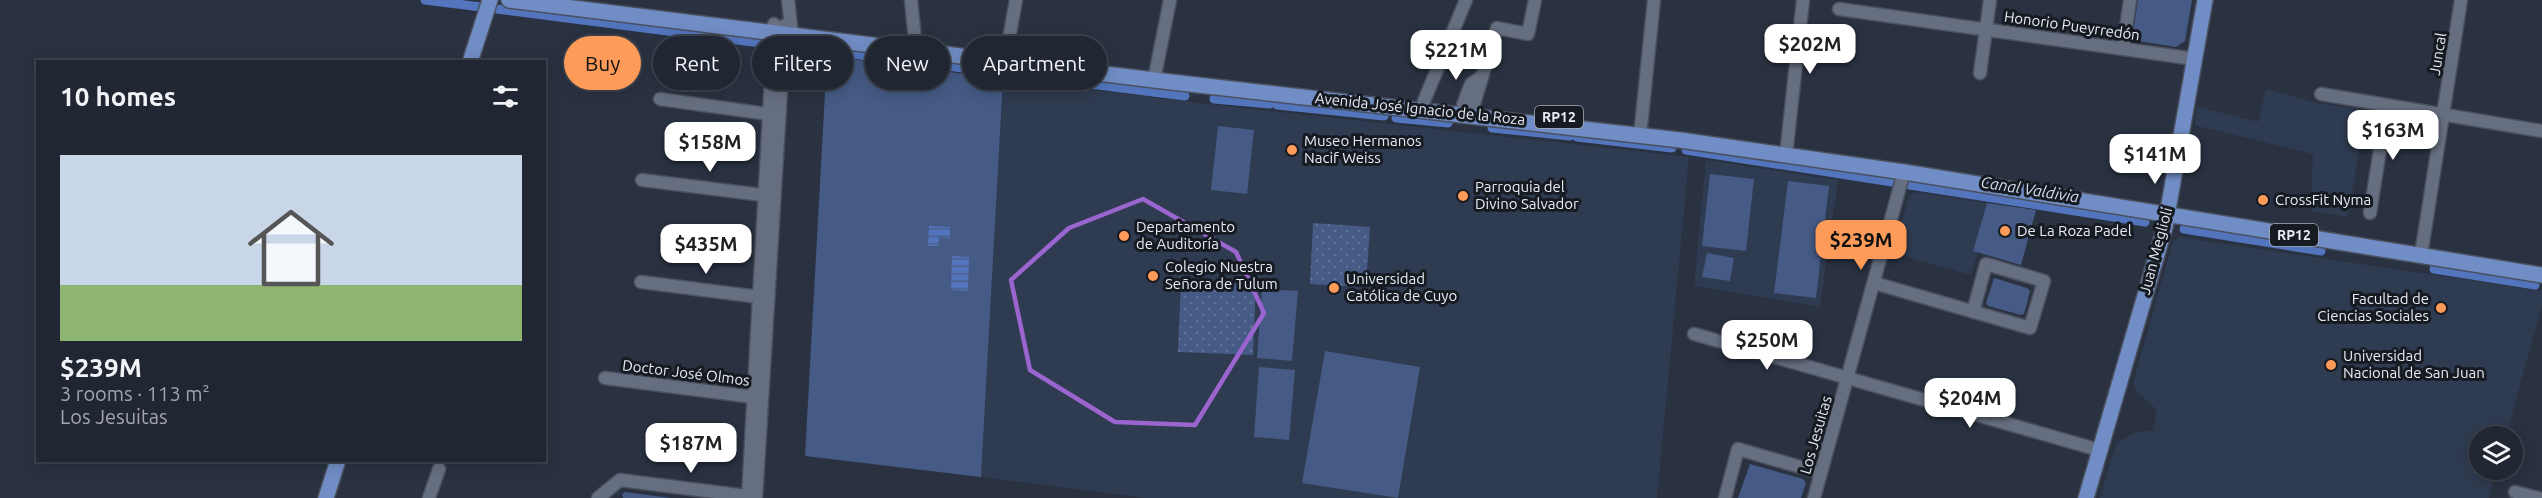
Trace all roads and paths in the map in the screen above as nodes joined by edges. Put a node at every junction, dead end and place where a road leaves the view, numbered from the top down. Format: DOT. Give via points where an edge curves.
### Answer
graph roads {
  1 [pos="490,0"];
  2 [pos="509,0"];
  3 [pos="580,0"];
  4 [pos="788,0"];
  5 [pos="911,0"];
  6 [pos="1016,0"];
  7 [pos="1170,0"];
  8 [pos="1466,0"];
  9 [pos="1535,0"];
  10 [pos="1653,0"];
  11 [pos="1803,0"];
  12 [pos="1990,0"];
  13 [pos="2130,0"];
  14 [pos="2205,0"];
  15 [pos="2461,0"];
  16 [pos="1839,9"];
  17 [pos="1986,30"];
  18 [pos="781,36"];
  19 [pos="915,36"];
  20 [pos="1009,36"];
  21 [pos="2123,49"];
  22 [pos="2195,59"];
  23 [pos="471,60"];
  24 [pos="1107,70"];
  25 [pos="1980,73"];
  26 [pos="1155,76"];
  27 [pos="776,90"];
  28 [pos="2321,94"];
  29 [pos="660,99"];
  30 [pos="1424,101"];
  31 [pos="2386,105"];
  32 [pos="1468,106"];
  33 [pos="774,115"];
  34 [pos="2444,115"];
  35 [pos="1641,126"];
  36 [pos="2542,132"];
  37 [pos="1787,146"];
  38 [pos="1904,172"];
  39 [pos="642,180"];
  40 [pos="770,196"];
  41 [pos="2168,210"];
  42 [pos="2370,213"];
  43 [pos="2422,251"];
  44 [pos="2542,265"];
  45 [pos="2542,275"];
  46 [pos="641,282"];
  47 [pos="1874,283"];
  48 [pos="764,298"];
  49 [pos="1973,312"];
  50 [pos="1694,334"];
  51 [pos="605,378"];
  52 [pos="1848,378"];
  53 [pos="758,398"];
  54 [pos="2099,450"];
  55 [pos="337,462"];
  56 [pos="439,469"];
  57 [pos="1821,472"];
  58 [pos="2515,492"];
  59 [pos="326,498"];
  60 [pos="429,498"];
  61 [pos="600,498"];
  62 [pos="753,498"];
  63 [pos="1725,498"];
  64 [pos="1814,498"];
  65 [pos="2086,498"];
  66 [pos="2538,498"];
  1 -- 23 [label="main road"];
  2 -- 18 [label="main road, Avenida José Ignacio de la Roza / RP12"];
  3 -- 18 [label="main road, Avenida José Ignacio de la Roza / RP12"];
  4 -- 18 [label="street"];
  5 -- 19 [label="street"];
  6 -- 20 [label="street"];
  7 -- 26 [label="street"];
  8 -- 30 [label="street"];
  9 -- 32 [label="street" via="1528,34 1497,28"];
  10 -- 35 [label="street"];
  11 -- 37 [label="street"];
  12 -- 17 [label="street"];
  13 -- 21 [label="street"];
  14 -- 22 [label="main road, Juan Meglioli"];
  15 -- 34 [label="street, Juncal"];
  16 -- 17 [label="street, Honorio Pueyrredón"];
  17 -- 21 [label="street, Honorio Pueyrredón"];
  17 -- 25 [label="street"];
  21 -- 22 [label="street, Honorio Pueyrredón"];
  22 -- 41 [label="main road, Juan Meglioli"];
  24 -- 26 [label="main road, Avenida José Ignacio de la Roza / RP12"];
  26 -- 30 [label="main road, Avenida José Ignacio de la Roza / RP12"];
  26 -- 38 [label="main road, Avenida José Ignacio de la Roza / RP12" via="1669,138"];
  27 -- 33 [label="street"];
  28 -- 31 [label="street"];
  29 -- 33 [label="street"];
  30 -- 32 [label="main road, Avenida José Ignacio de la Roza / RP12"];
  31 -- 34 [label="street"];
  31 -- 42 [label="street"];
  32 -- 35 [label="main road, Avenida José Ignacio de la Roza / RP12"];
  33 -- 40 [label="street"];
  34 -- 36 [label="street"];
  34 -- 43 [label="street, Juncal"];
  35 -- 37 [label="main road, Avenida José Ignacio de la Roza / RP12"];
  37 -- 41 [label="main road, Avenida José Ignacio de la Roza / RP12"];
  38 -- 41 [label="main road, Avenida José Ignacio de la Roza / RP12"];
  38 -- 47 [label="street, Los Jesuitas"];
  39 -- 40 [label="street"];
  40 -- 48 [label="street"];
  41 -- 43 [label="main road, Avenida José Ignacio de la Roza / RP12"];
  41 -- 54 [label="main road, Juan Meglioli"];
  43 -- 44 [label="main road, Avenida José Ignacio de la Roza / RP12"];
  43 -- 45 [label="main road, Avenida José Ignacio de la Roza / RP12"];
  46 -- 48 [label="street"];
  47 -- 49 [label="street"];
  47 -- 52 [label="street, Los Jesuitas"];
  48 -- 53 [label="street"];
  49 -- 49 [label="street" via="1986,264 2044,280 2030,328"];
  50 -- 52 [label="street"];
  51 -- 53 [label="street, Doctor José Olmos"];
  52 -- 54 [label="street"];
  52 -- 57 [label="street, Los Jesuitas"];
  53 -- 62 [label="street"];
  54 -- 65 [label="main road, Juan Meglioli"];
  55 -- 59 [label="main road"];
  56 -- 60 [label="street"];
  57 -- 63 [label="street" via="1738,449"];
  57 -- 64 [label="street, Los Jesuitas"];
  58 -- 66 [label="street"];
  61 -- 62 [label="street" via="620,480"];
}
